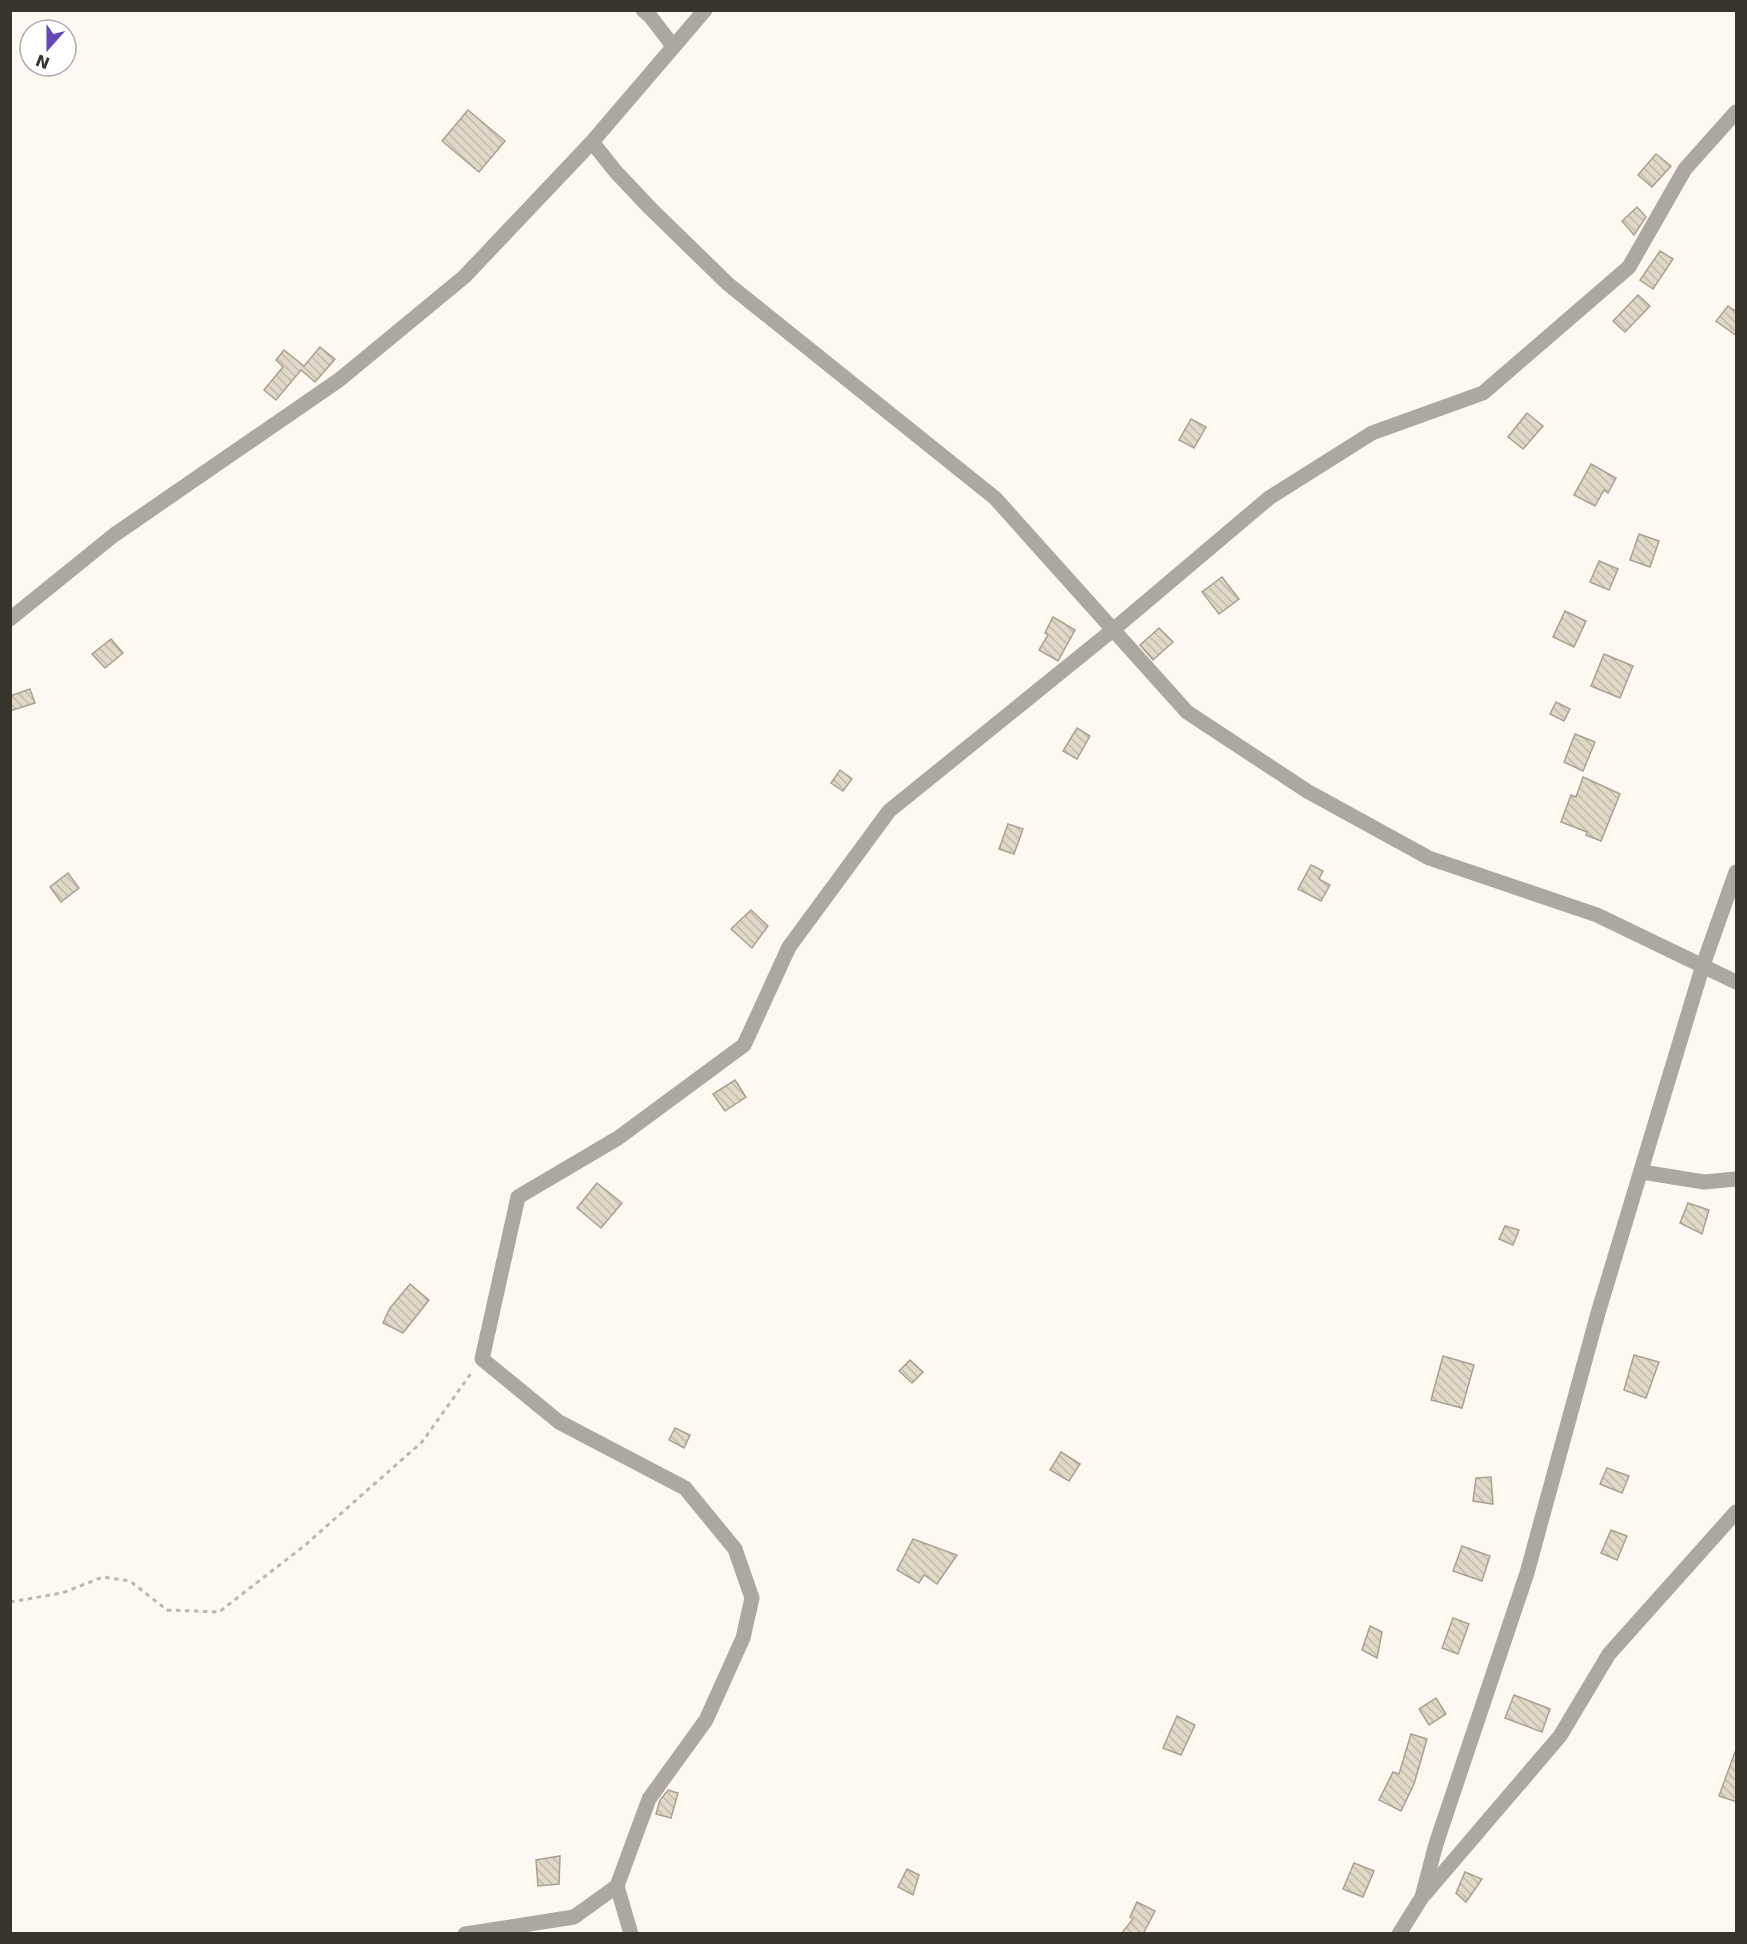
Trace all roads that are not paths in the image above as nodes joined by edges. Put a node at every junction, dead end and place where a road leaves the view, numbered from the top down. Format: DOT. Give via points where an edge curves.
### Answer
graph roads {
  1 [pos="643,10"];
  2 [pos="705,10"];
  3 [pos="673,46"];
  4 [pos="1737,112"];
  5 [pos="592,142"];
  6 [pos="10,619"];
  7 [pos="1114,629"];
  8 [pos="1737,872"];
  9 [pos="1703,964"];
  10 [pos="1737,982"];
  11 [pos="1642,1172"];
  12 [pos="1737,1179"];
  13 [pos="1737,1512"];
  14 [pos="617,1886"];
  15 [pos="1422,1897"];
  16 [pos="465,1934"];
  17 [pos="631,1934"];
  18 [pos="1399,1934"];
  1 -- 3 [label="street"];
  2 -- 3 [label="street"];
  3 -- 5 [label="street"];
  4 -- 7 [label="street" via="1685,169 1629,267 1483,393 1372,433 1269,498"];
  5 -- 6 [label="street" via="464,277 348,373 114,535"];
  5 -- 7 [label="street" via="650,208 728,284 995,498"];
  7 -- 9 [label="street" via="1187,712 1307,791 1430,858 1597,915"];
  7 -- 14 [label="street" via="889,811 789,947 744,1046 618,1138 518,1197 482,1359 559,1422 685,1488 735,1549 752,1598 743,1638 706,1720 649,1799"];
  8 -- 9 [label="street"];
  9 -- 10 [label="street"];
  9 -- 11 [label="street"];
  11 -- 12 [label="street" via="1704,1182"];
  11 -- 15 [label="street" via="1598,1313 1527,1573 1436,1844"];
  13 -- 15 [label="street" via="1609,1654 1560,1736"];
  14 -- 16 [label="street" via="574,1917"];
  14 -- 17 [label="street"];
  15 -- 18 [label="street"];
}
